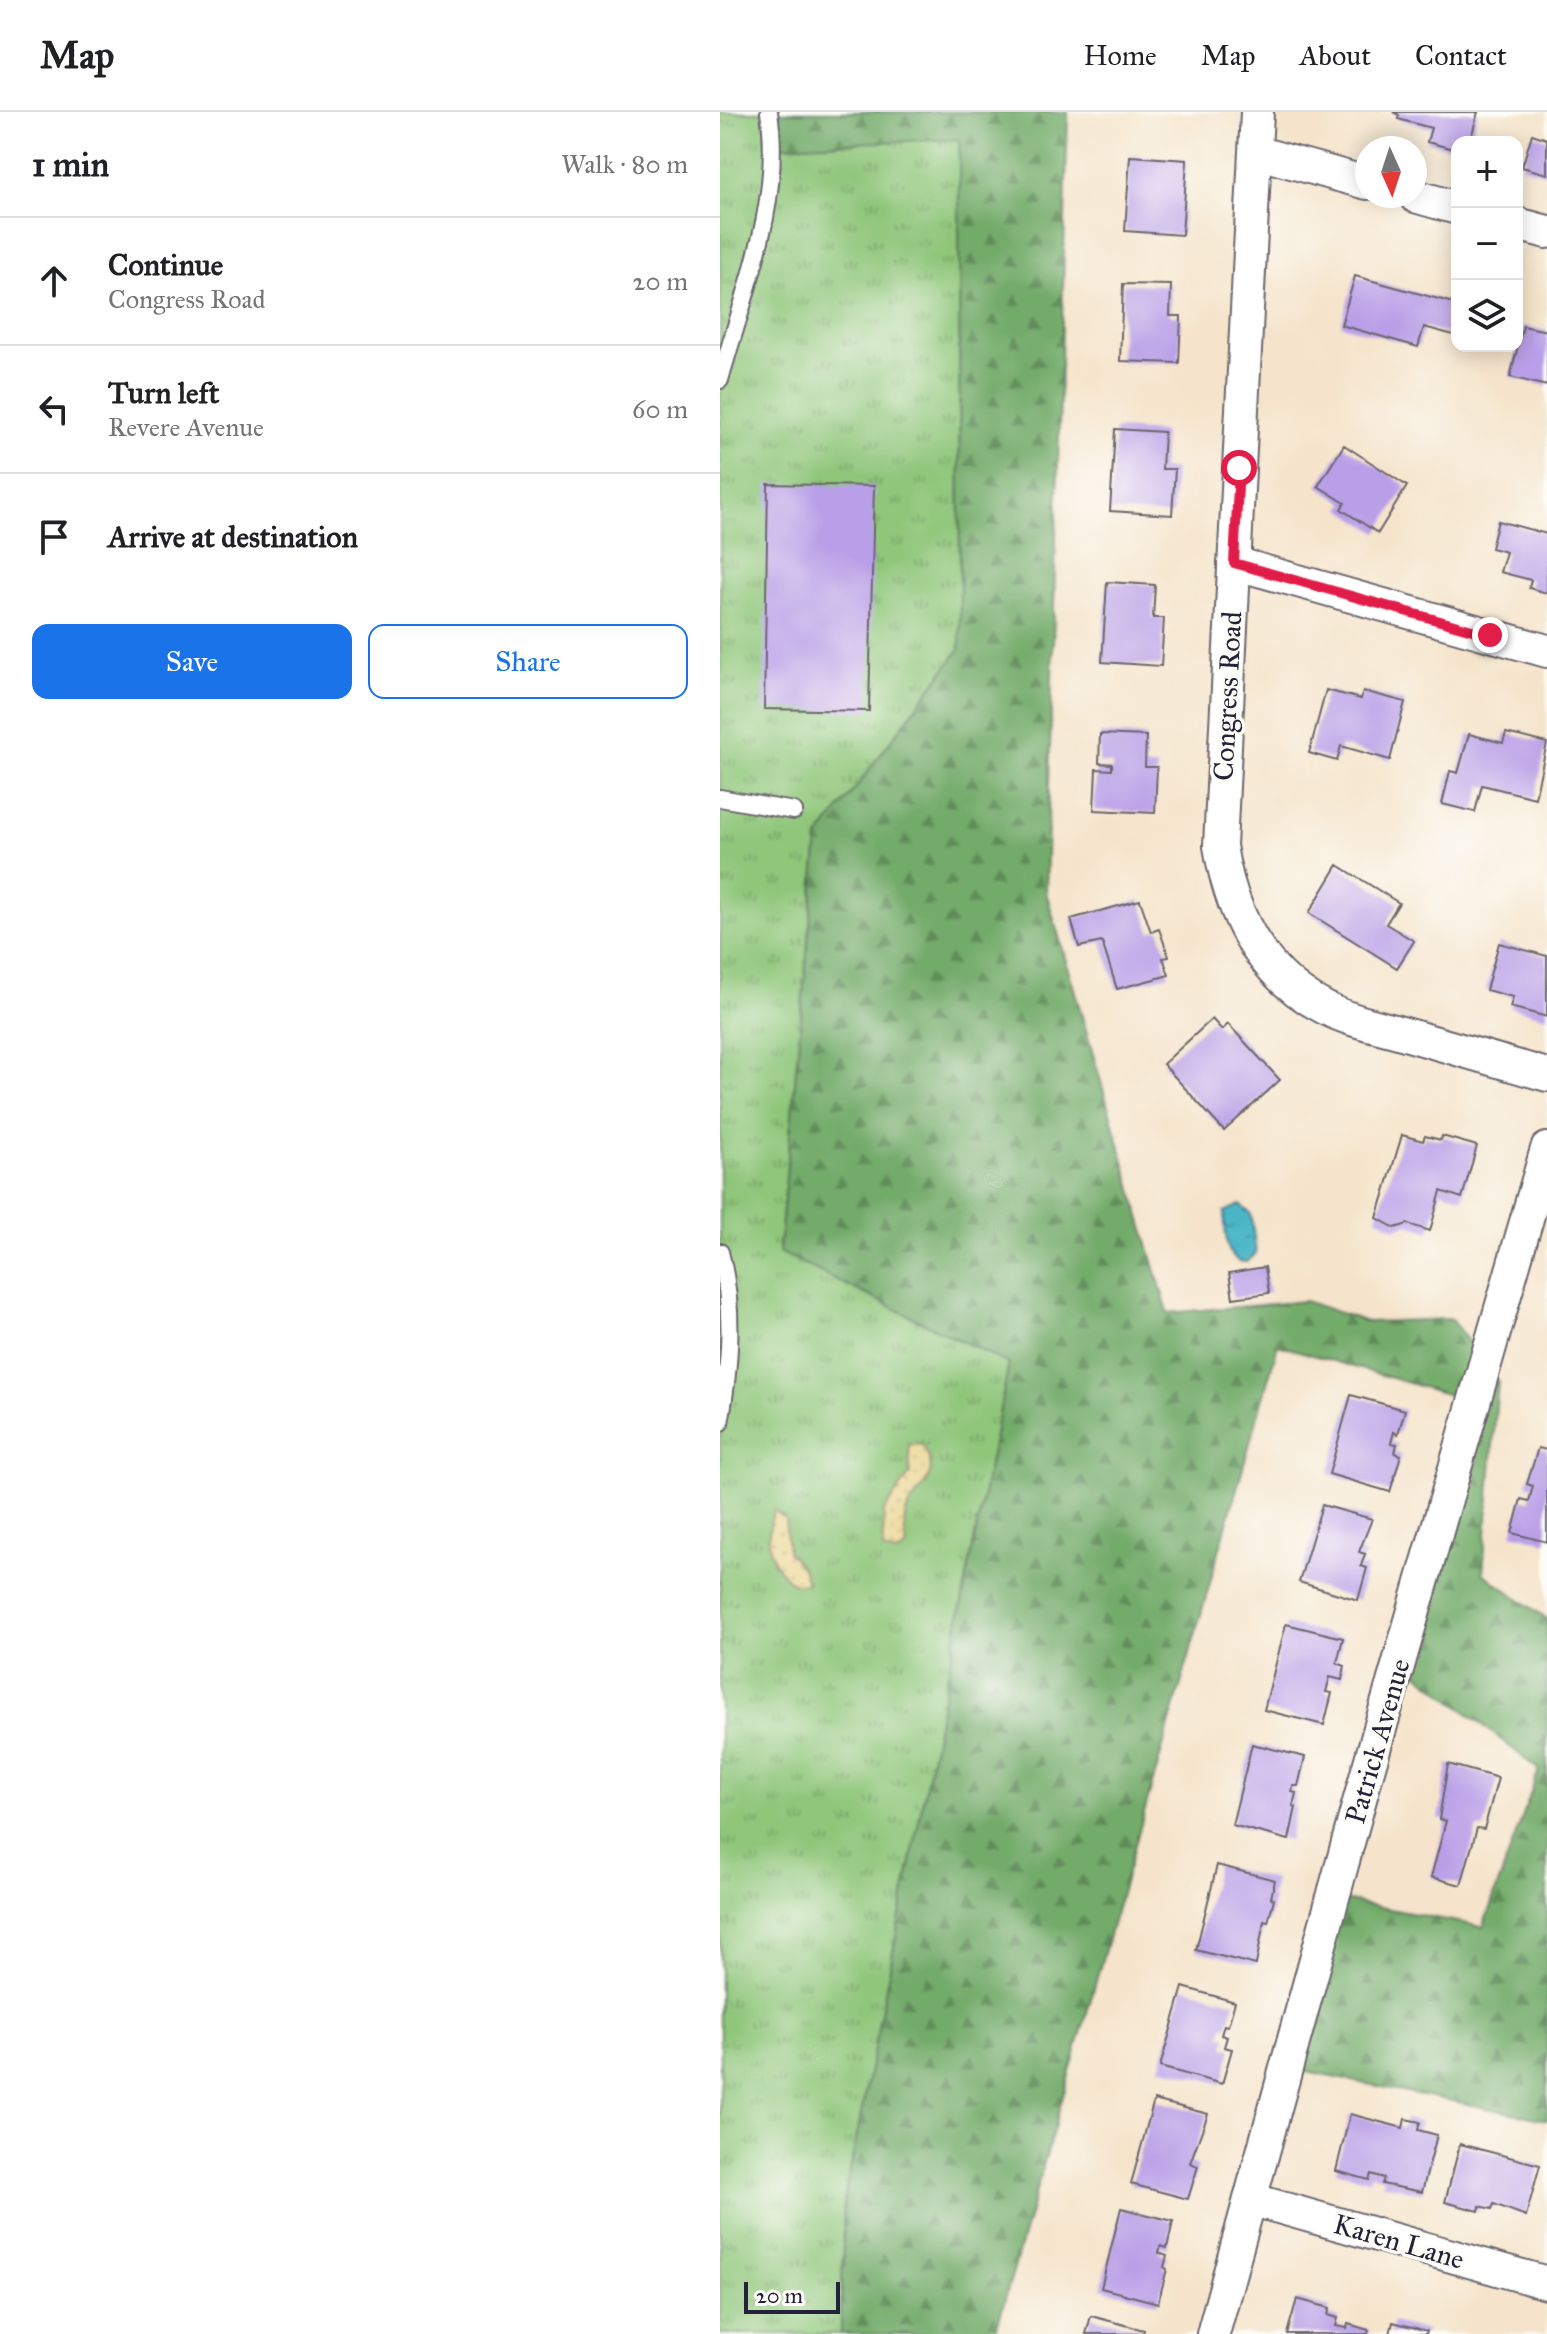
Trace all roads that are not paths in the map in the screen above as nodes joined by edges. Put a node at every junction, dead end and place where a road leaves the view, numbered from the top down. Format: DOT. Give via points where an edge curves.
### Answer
graph roads {
  1 [pos="769,112"];
  2 [pos="1257,112"];
  3 [pos="1255,152"];
  4 [pos="1355,180"];
  5 [pos="1427,199"];
  6 [pos="1451,206"];
  7 [pos="1523,226"];
  8 [pos="1547,232"];
  9 [pos="720,380"];
  10 [pos="1234,563"];
  11 [pos="1547,651"];
  12 [pos="720,798"];
  13 [pos="794,811"];
  14 [pos="1547,1075"];
  15 [pos="1547,1149"];
  16 [pos="720,1252"];
  17 [pos="720,1423"];
  18 [pos="1250,2199"];
  19 [pos="1547,2283"];
  20 [pos="1213,2334"];
  1 -- 9 [label="lane" via="762,228"];
  2 -- 3 [label="street, Congress Road"];
  3 -- 4 [label="street"];
  3 -- 10 [label="street, Congress Road"];
  5 -- 6 [label="street"];
  7 -- 8 [label="street"];
  10 -- 11 [label="street"];
  10 -- 14 [label="street, Congress Road" via="1220,846 1227,889 1244,930 1267,963 1325,1008"];
  12 -- 13 [label="lane"];
  15 -- 18 [label="street, Patrick Avenue"];
  16 -- 17 [label="lane" via="731,1304"];
  18 -- 19 [label="street, Karen Lane"];
  18 -- 20 [label="street, Patrick Avenue"];
}
